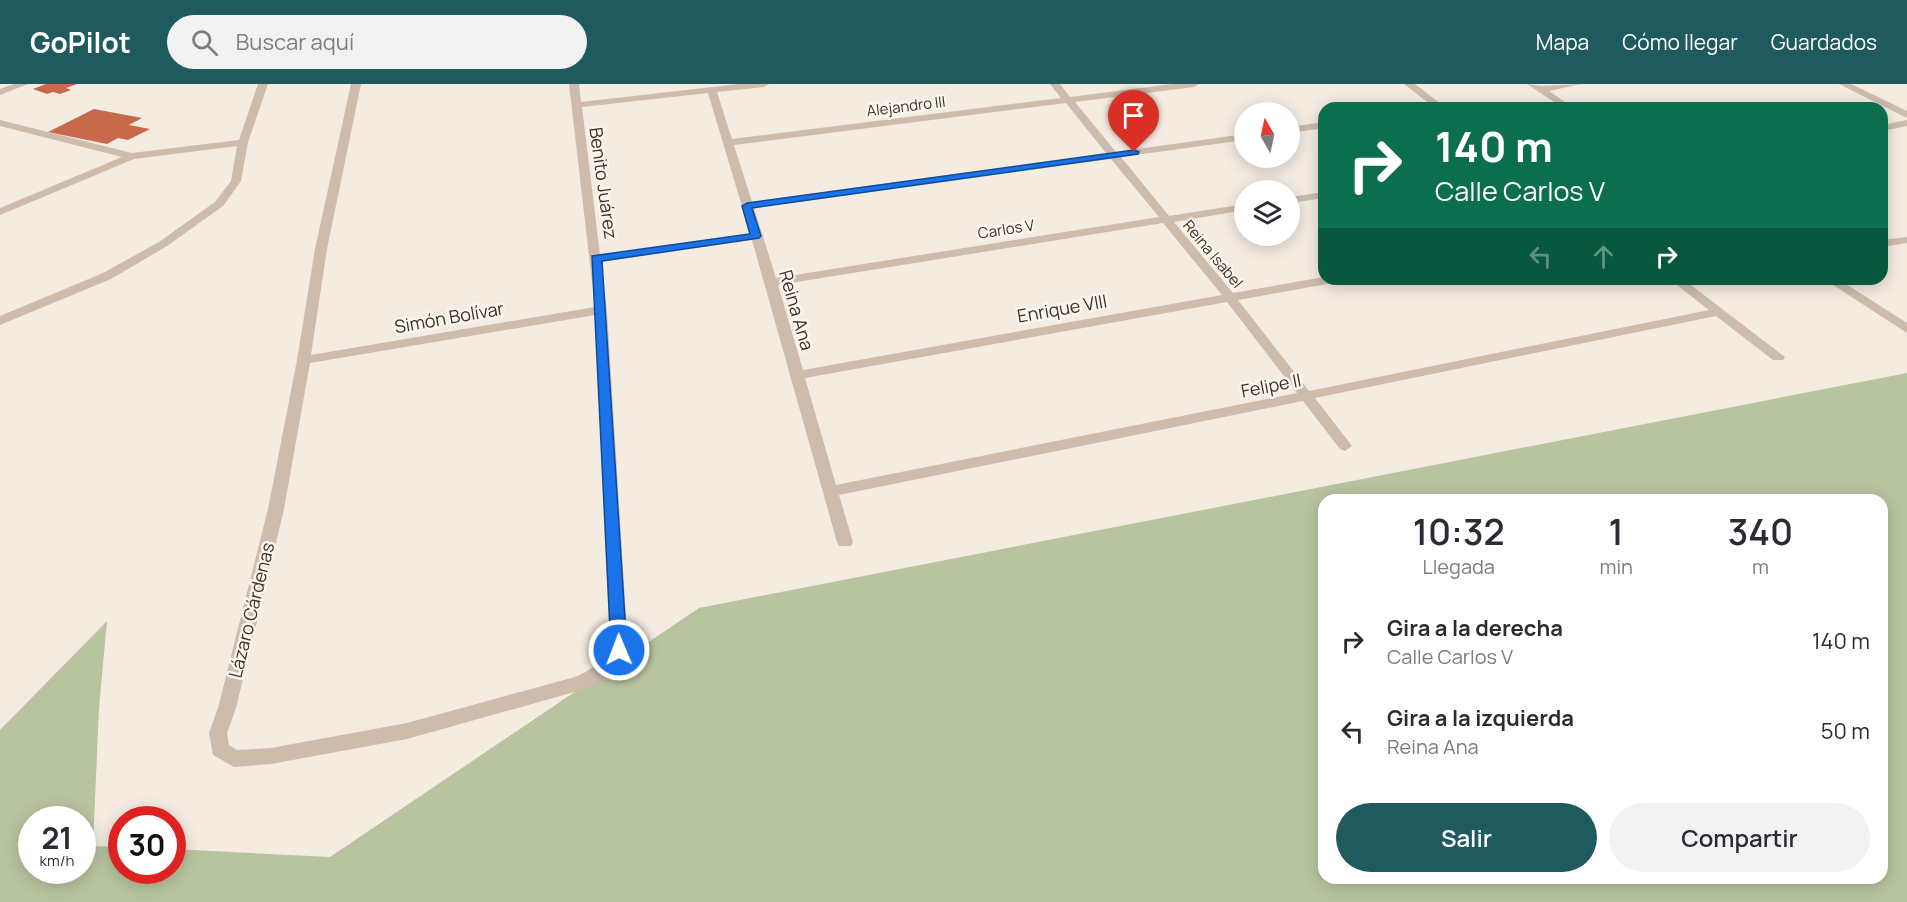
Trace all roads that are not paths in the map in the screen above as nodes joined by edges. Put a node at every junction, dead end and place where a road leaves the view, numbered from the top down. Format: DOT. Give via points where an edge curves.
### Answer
graph roads {
  1 [pos="22,84"];
  2 [pos="263,84"];
  3 [pos="356,84"];
  4 [pos="574,84"];
  5 [pos="764,84"];
  6 [pos="1055,84"];
  7 [pos="1194,84"];
  8 [pos="1409,84"];
  9 [pos="1576,84"];
  10 [pos="1844,84"];
  11 [pos="1536,86"];
  12 [pos="712,90"];
  13 [pos="0,92"];
  14 [pos="1068,100"];
  15 [pos="1433,102"];
  16 [pos="1560,102"];
  17 [pos="1881,102"];
  18 [pos="576,105"];
  19 [pos="1888,106"];
  20 [pos="1907,115"];
  21 [pos="0,123"];
  22 [pos="1907,123"];
  23 [pos="1318,126"];
  24 [pos="1888,127"];
  25 [pos="1300,129"];
  26 [pos="1234,138"];
  27 [pos="243,142"];
  28 [pos="729,143"];
  29 [pos="132,156"];
  30 [pos="1112,156"];
  31 [pos="1318,196"];
  32 [pos="1300,199"];
  33 [pos="747,206"];
  34 [pos="1234,209"];
  35 [pos="0,212"];
  36 [pos="1165,219"];
  37 [pos="756,236"];
  38 [pos="1907,240"];
  39 [pos="1888,243"];
  40 [pos="596,258"];
  41 [pos="1318,281"];
  42 [pos="771,282"];
  43 [pos="1683,285"];
  44 [pos="1839,285"];
  45 [pos="1229,296"];
  46 [pos="601,310"];
  47 [pos="1719,312"];
  48 [pos="0,321"];
  49 [pos="1907,329"];
  50 [pos="1778,357"];
  51 [pos="304,360"];
  52 [pos="797,375"];
  53 [pos="1307,396"];
  54 [pos="1345,446"];
  55 [pos="830,492"];
  56 [pos="845,542"];
  57 [pos="599,675"];
  1 -- 13 [label="street"];
  2 -- 27 [label="street"];
  3 -- 51 [label="street, Lázaro Cárdenas" via="321,249"];
  4 -- 18 [label="street, Benito Juárez"];
  5 -- 12 [label="street"];
  6 -- 14 [label="street, Reina Isabel"];
  7 -- 14 [label="street, Alejandro III"];
  8 -- 15 [label="street"];
  9 -- 11 [label="street"];
  10 -- 17 [label="street"];
  11 -- 16 [label="street"];
  12 -- 18 [label="street"];
  12 -- 28 [label="street, Reina Ana"];
  14 -- 28 [label="street, Alejandro III"];
  14 -- 30 [label="street, Reina Isabel"];
  18 -- 40 [label="street, Benito Juárez"];
  19 -- 20 [label="street"];
  21 -- 29 [label="street"];
  22 -- 24 [label="street"];
  23 -- 25 [label="street"];
  26 -- 30 [label="street"];
  27 -- 29 [label="street"];
  27 -- 48 [label="street" via="236,181 204,216 107,276"];
  28 -- 33 [label="street, Reina Ana"];
  29 -- 35 [label="street"];
  30 -- 33 [label="street"];
  30 -- 36 [label="street, Reina Isabel"];
  31 -- 32 [label="street"];
  33 -- 37 [label="street, Reina Ana"];
  34 -- 36 [label="street, Carlos V"];
  36 -- 42 [label="street, Carlos V"];
  36 -- 45 [label="street, Reina Isabel"];
  37 -- 40 [label="street"];
  37 -- 42 [label="street, Reina Ana"];
  38 -- 39 [label="street"];
  40 -- 46 [label="street, Benito Juárez"];
  41 -- 45 [label="street, Enrique VIII"];
  42 -- 52 [label="street, Reina Ana"];
  43 -- 47 [label="street"];
  44 -- 49 [label="street"];
  45 -- 52 [label="street, Enrique VIII"];
  45 -- 53 [label="street, Reina Isabel"];
  46 -- 51 [label="street, Simón Bolívar"];
  46 -- 57 [label="street, Benito Juárez" via="619,650"];
  47 -- 50 [label="street"];
  47 -- 53 [label="street, Felipe II"];
  51 -- 57 [label="street, Lázaro Cárdenas" via="276,509 218,733 220,749 234,759 272,756 396,733"];
  52 -- 55 [label="street, Reina Ana"];
  53 -- 54 [label="street, Reina Isabel"];
  53 -- 55 [label="street, Felipe II"];
  55 -- 56 [label="street, Reina Ana"];
}
